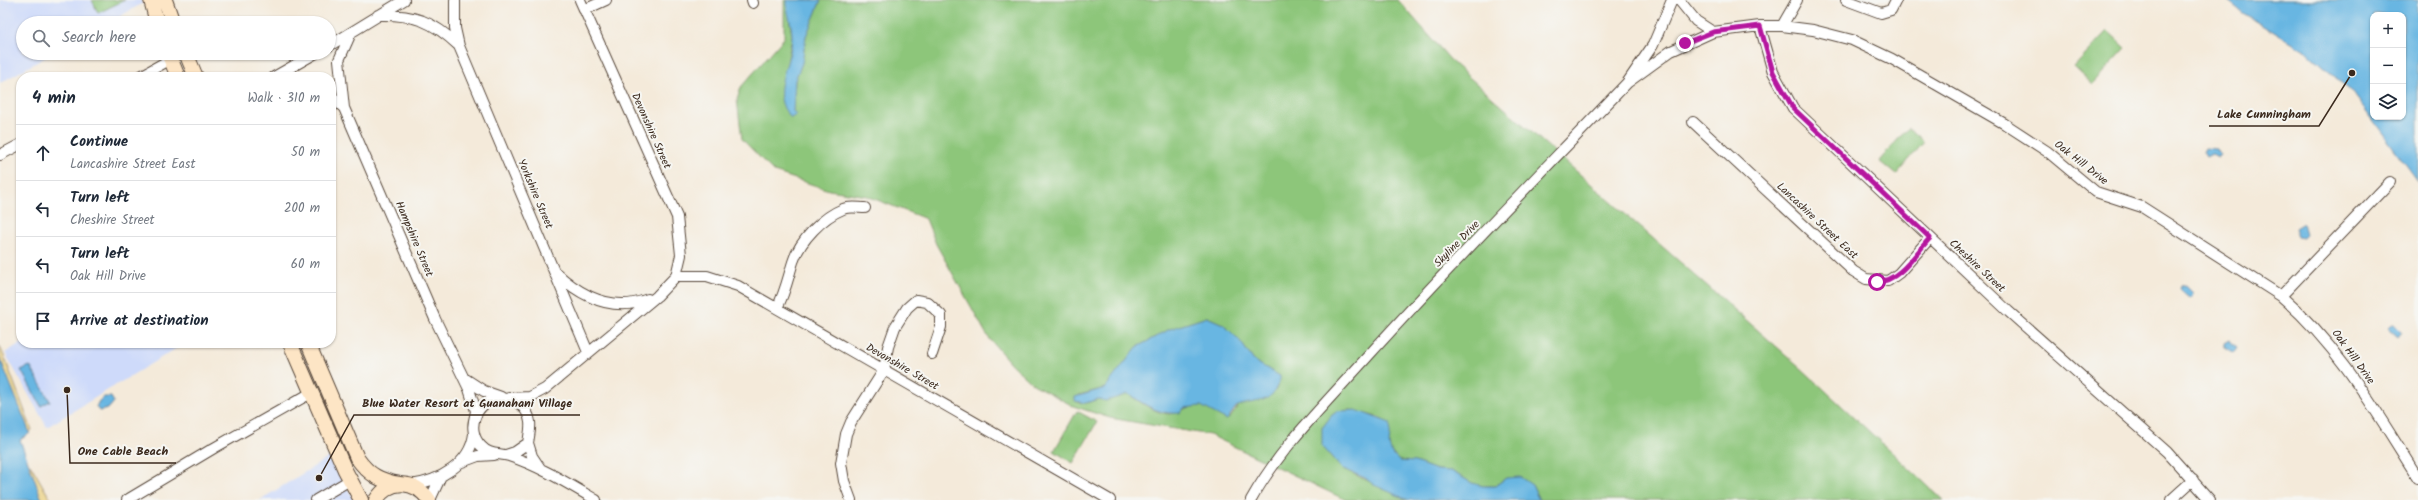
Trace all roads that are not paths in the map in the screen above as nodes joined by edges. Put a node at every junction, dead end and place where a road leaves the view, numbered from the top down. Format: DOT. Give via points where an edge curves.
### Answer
graph roads {
  1 [pos="151,0"];
  2 [pos="165,0"];
  3 [pos="404,0"];
  4 [pos="455,0"];
  5 [pos="606,0"];
  6 [pos="1672,0"];
  7 [pos="1679,0"];
  8 [pos="1797,0"];
  9 [pos="1846,0"];
  10 [pos="1896,0"];
  11 [pos="582,5"];
  12 [pos="378,15"];
  13 [pos="155,16"];
  14 [pos="171,16"];
  15 [pos="1760,26"];
  16 [pos="1782,26"];
  17 [pos="1713,32"];
  18 [pos="351,33"];
  19 [pos="336,42"];
  20 [pos="459,46"];
  21 [pos="164,60"];
  22 [pos="172,60"];
  23 [pos="189,60"];
  24 [pos="304,60"];
  25 [pos="146,72"];
  26 [pos="176,72"];
  27 [pos="194,72"];
  28 [pos="283,72"];
  29 [pos="1628,83"];
  30 [pos="336,101"];
  31 [pos="344,108"];
  32 [pos="1693,122"];
  33 [pos="16,147"];
  34 [pos="0,155"];
  35 [pos="2390,182"];
  36 [pos="865,208"];
  37 [pos="1930,238"];
  38 [pos="554,270"];
  39 [pos="676,276"];
  40 [pos="657,296"];
  41 [pos="2281,296"];
  42 [pos="777,308"];
  43 [pos="292,348"];
  44 [pos="310,348"];
  45 [pos="588,352"];
  46 [pos="932,354"];
  47 [pos="884,370"];
  48 [pos="464,378"];
  49 [pos="545,389"];
  50 [pos="311,393"];
  51 [pos="505,398"];
  52 [pos="474,421"];
  53 [pos="530,421"];
  54 [pos="474,434"];
  55 [pos="528,443"];
  56 [pos="502,455"];
  57 [pos="460,463"];
  58 [pos="540,468"];
  59 [pos="441,476"];
  60 [pos="2418,478"];
  61 [pos="350,480"];
  62 [pos="2193,480"];
  63 [pos="405,484"];
  64 [pos="127,500"];
  65 [pos="316,500"];
  66 [pos="361,500"];
  67 [pos="376,500"];
  68 [pos="429,500"];
  69 [pos="596,500"];
  70 [pos="851,500"];
  71 [pos="1110,500"];
  72 [pos="1251,500"];
  73 [pos="2172,500"];
  74 [pos="2210,500"];
  1 -- 13 [label="main road"];
  2 -- 14 [label="main road"];
  3 -- 12 [label="street"];
  4 -- 20 [label="street, Yorkshire Street" via="455,28"];
  5 -- 11 [label="street"];
  6 -- 29 [label="street, Skyline Drive" via="1653,45"];
  7 -- 17 [label="street" via="1696,20"];
  8 -- 16 [label="street"];
  9 -- 10 [label="street" via="1881,13 1891,10"];
  11 -- 39 [label="street, Devonshire Street" via="677,217 681,255"];
  12 -- 18 [label="street"];
  12 -- 20 [label="street, Yorkshire Street" via="402,14 421,19 444,31"];
  15 -- 16 [label="street, Oak Hill Drive"];
  15 -- 17 [label="street, Oak Hill Drive"];
  15 -- 37 [label="street, Cheshire Street" via="1773,72 1793,108"];
  16 -- 41 [label="street, Oak Hill Drive" via="1813,30 1852,40 1892,59 2006,124 2048,152 2096,192 2142,207"];
  17 -- 29 [label="street, Oak Hill Drive" via="1685,43"];
  18 -- 19 [label="street"];
  18 -- 31 [label="street, Hampshire Street" via="339,60"];
  20 -- 38 [label="street, Yorkshire Street"];
  21 -- 25 [label="street"];
  22 -- 26 [label="main road"];
  23 -- 27 [label="main road"];
  24 -- 28 [label="street"];
  29 -- 72 [label="street, Skyline Drive" via="1396,326 1305,426 1271,469"];
  30 -- 31 [label="street, Hampshire Street"];
  31 -- 48 [label="street, Hampshire Street" via="435,319"];
  32 -- 37 [label="street, Lancashire Street East" via="1853,271 1866,279 1888,281 1899,273"];
  33 -- 34 [label="street"];
  35 -- 41 [label="street"];
  36 -- 42 [label="street" via="845,208 828,217 812,232 800,247"];
  37 -- 62 [label="street, Cheshire Street" via="2167,452"];
  38 -- 40 [label="street" via="569,285 600,301 617,305 635,304"];
  38 -- 45 [label="street, Yorkshire Street"];
  39 -- 40 [label="street"];
  39 -- 42 [label="street, Devonshire Street" via="707,276 722,279"];
  40 -- 45 [label="street"];
  41 -- 60 [label="street, Oak Hill Drive" via="2301,313 2335,350"];
  42 -- 47 [label="street, Devonshire Street"];
  43 -- 50 [label="main road"];
  44 -- 63 [label="main road" via="357,458 366,471 376,478"];
  45 -- 49 [label="street"];
  46 -- 47 [label="street" via="941,327 941,315 927,302 916,300 906,308 891,335"];
  47 -- 70 [label="street" via="851,422 842,448 844,481"];
  47 -- 71 [label="street, Devonshire Street"];
  48 -- 51 [label="street" via="484,391"];
  48 -- 52 [label="street, Hampshire Street" via="476,411"];
  49 -- 51 [label="street" via="530,397"];
  49 -- 53 [label="street" via="534,403"];
  50 -- 61 [label="main road"];
  50 -- 64 [label="street"];
  51 -- 52 [label="street" via="485,403 479,408"];
  51 -- 53 [label="street" via="524,408"];
  52 -- 54 [label="street"];
  53 -- 55 [label="street"];
  54 -- 56 [label="street" via="481,446"];
  54 -- 57 [label="street" via="470,450"];
  55 -- 56 [label="street" via="515,452"];
  55 -- 58 [label="street" via="532,456"];
  56 -- 57 [label="street" via="478,456"];
  56 -- 58 [label="street"];
  57 -- 59 [label="street"];
  58 -- 69 [label="street"];
  59 -- 63 [label="street"];
  59 -- 68 [label="street"];
  61 -- 65 [label="street"];
  61 -- 66 [label="main road"];
  62 -- 73 [label="street"];
  62 -- 74 [label="street, Cheshire Street"];
  63 -- 67 [label="main road" via="386,489"];
  63 -- 68 [label="main road" via="421,490"];
}
